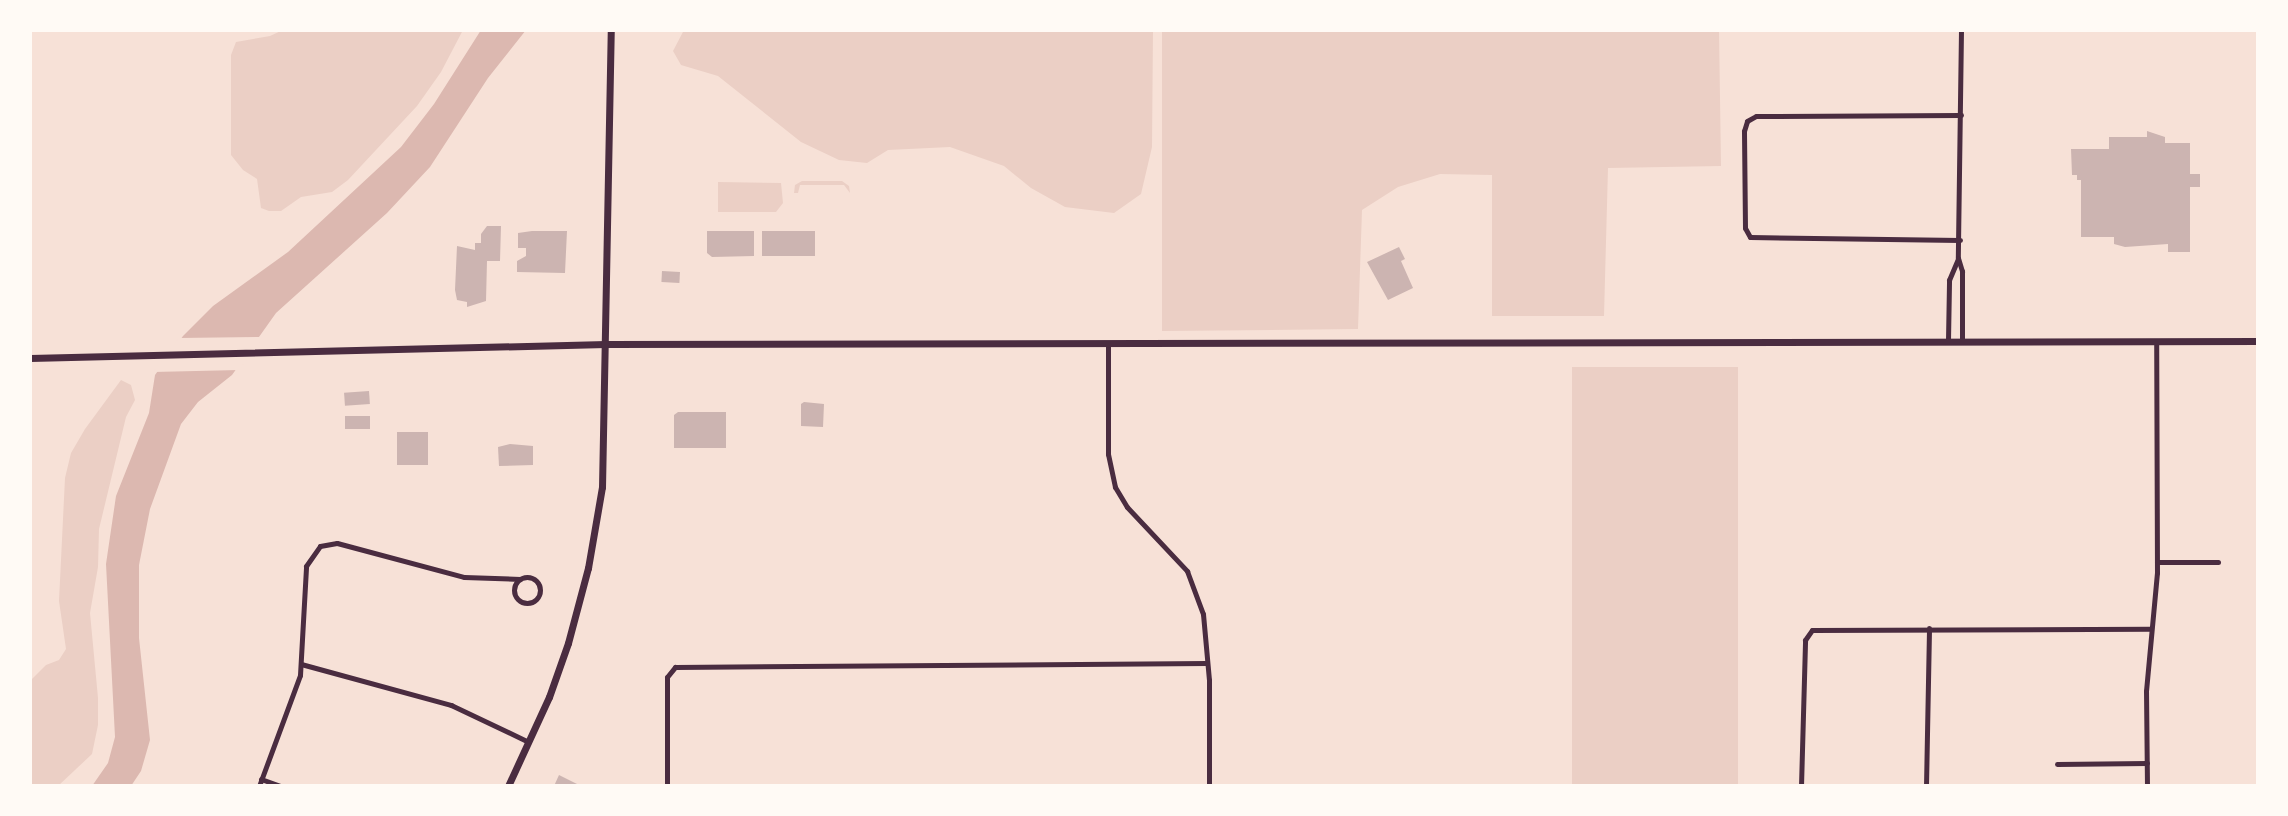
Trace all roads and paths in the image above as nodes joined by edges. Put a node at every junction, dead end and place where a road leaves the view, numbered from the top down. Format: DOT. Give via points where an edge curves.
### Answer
graph roads {
  1 [pos="611,30"];
  2 [pos="1961,30"];
  3 [pos="1961,115"];
  4 [pos="1960,240"];
  5 [pos="1958,258"];
  6 [pos="1948,295"];
  7 [pos="1962,296"];
  8 [pos="1948,340"];
  9 [pos="1962,340"];
  10 [pos="2156,341"];
  11 [pos="2258,341"];
  12 [pos="1108,342"];
  13 [pos="606,344"];
  14 [pos="30,358"];
  15 [pos="2157,562"];
  16 [pos="2218,562"];
  17 [pos="520,579"];
  18 [pos="504,581"];
  19 [pos="515,593"];
  20 [pos="1929,628"];
  21 [pos="2151,629"];
  22 [pos="1207,663"];
  23 [pos="301,664"];
  24 [pos="529,742"];
  25 [pos="2147,763"];
  26 [pos="2057,764"];
  27 [pos="260,783"];
  28 [pos="280,786"];
  29 [pos="508,786"];
  30 [pos="667,786"];
  31 [pos="1209,786"];
  32 [pos="1801,786"];
  33 [pos="1926,786"];
  34 [pos="2147,786"];
  1 -- 13 [label="main road"];
  2 -- 3 [label="street"];
  3 -- 4 [label="street"];
  3 -- 4 [label="street" via="1756,116 1747,121 1745,228 1750,237"];
  4 -- 5 [label="street"];
  5 -- 6 [label="street"];
  5 -- 7 [label="street"];
  6 -- 7 [label="street"];
  6 -- 8 [label="street"];
  7 -- 9 [label="street"];
  8 -- 9 [label="main road"];
  8 -- 12 [label="main road"];
  9 -- 10 [label="main road"];
  10 -- 11 [label="main road"];
  10 -- 15 [label="street"];
  12 -- 13 [label="main road"];
  12 -- 22 [label="street" via="1110,472 1127,507 1171,551 1196,588"];
  13 -- 14 [label="main road"];
  13 -- 24 [label="main road" via="604,468 591,556 568,643"];
  15 -- 16 [label="street"];
  15 -- 21 [label="street"];
  17 -- 18 [label="street"];
  17 -- 19 [label="street"];
  17 -- 19 [label="street" via="537,581 540,593 527,603"];
  18 -- 19 [label="street"];
  18 -- 23 [label="street" via="442,572 337,543 320,546 306,566"];
  20 -- 21 [label="street"];
  20 -- 32 [label="street" via="1808,632"];
  20 -- 33 [label="street"];
  21 -- 25 [label="street"];
  22 -- 30 [label="street" via="670,669"];
  22 -- 31 [label="street"];
  23 -- 24 [label="street" via="451,705"];
  23 -- 27 [label="street"];
  24 -- 29 [label="main road"];
  25 -- 26 [label="street"];
  25 -- 34 [label="street"];
  27 -- 28 [label="street"];
}
